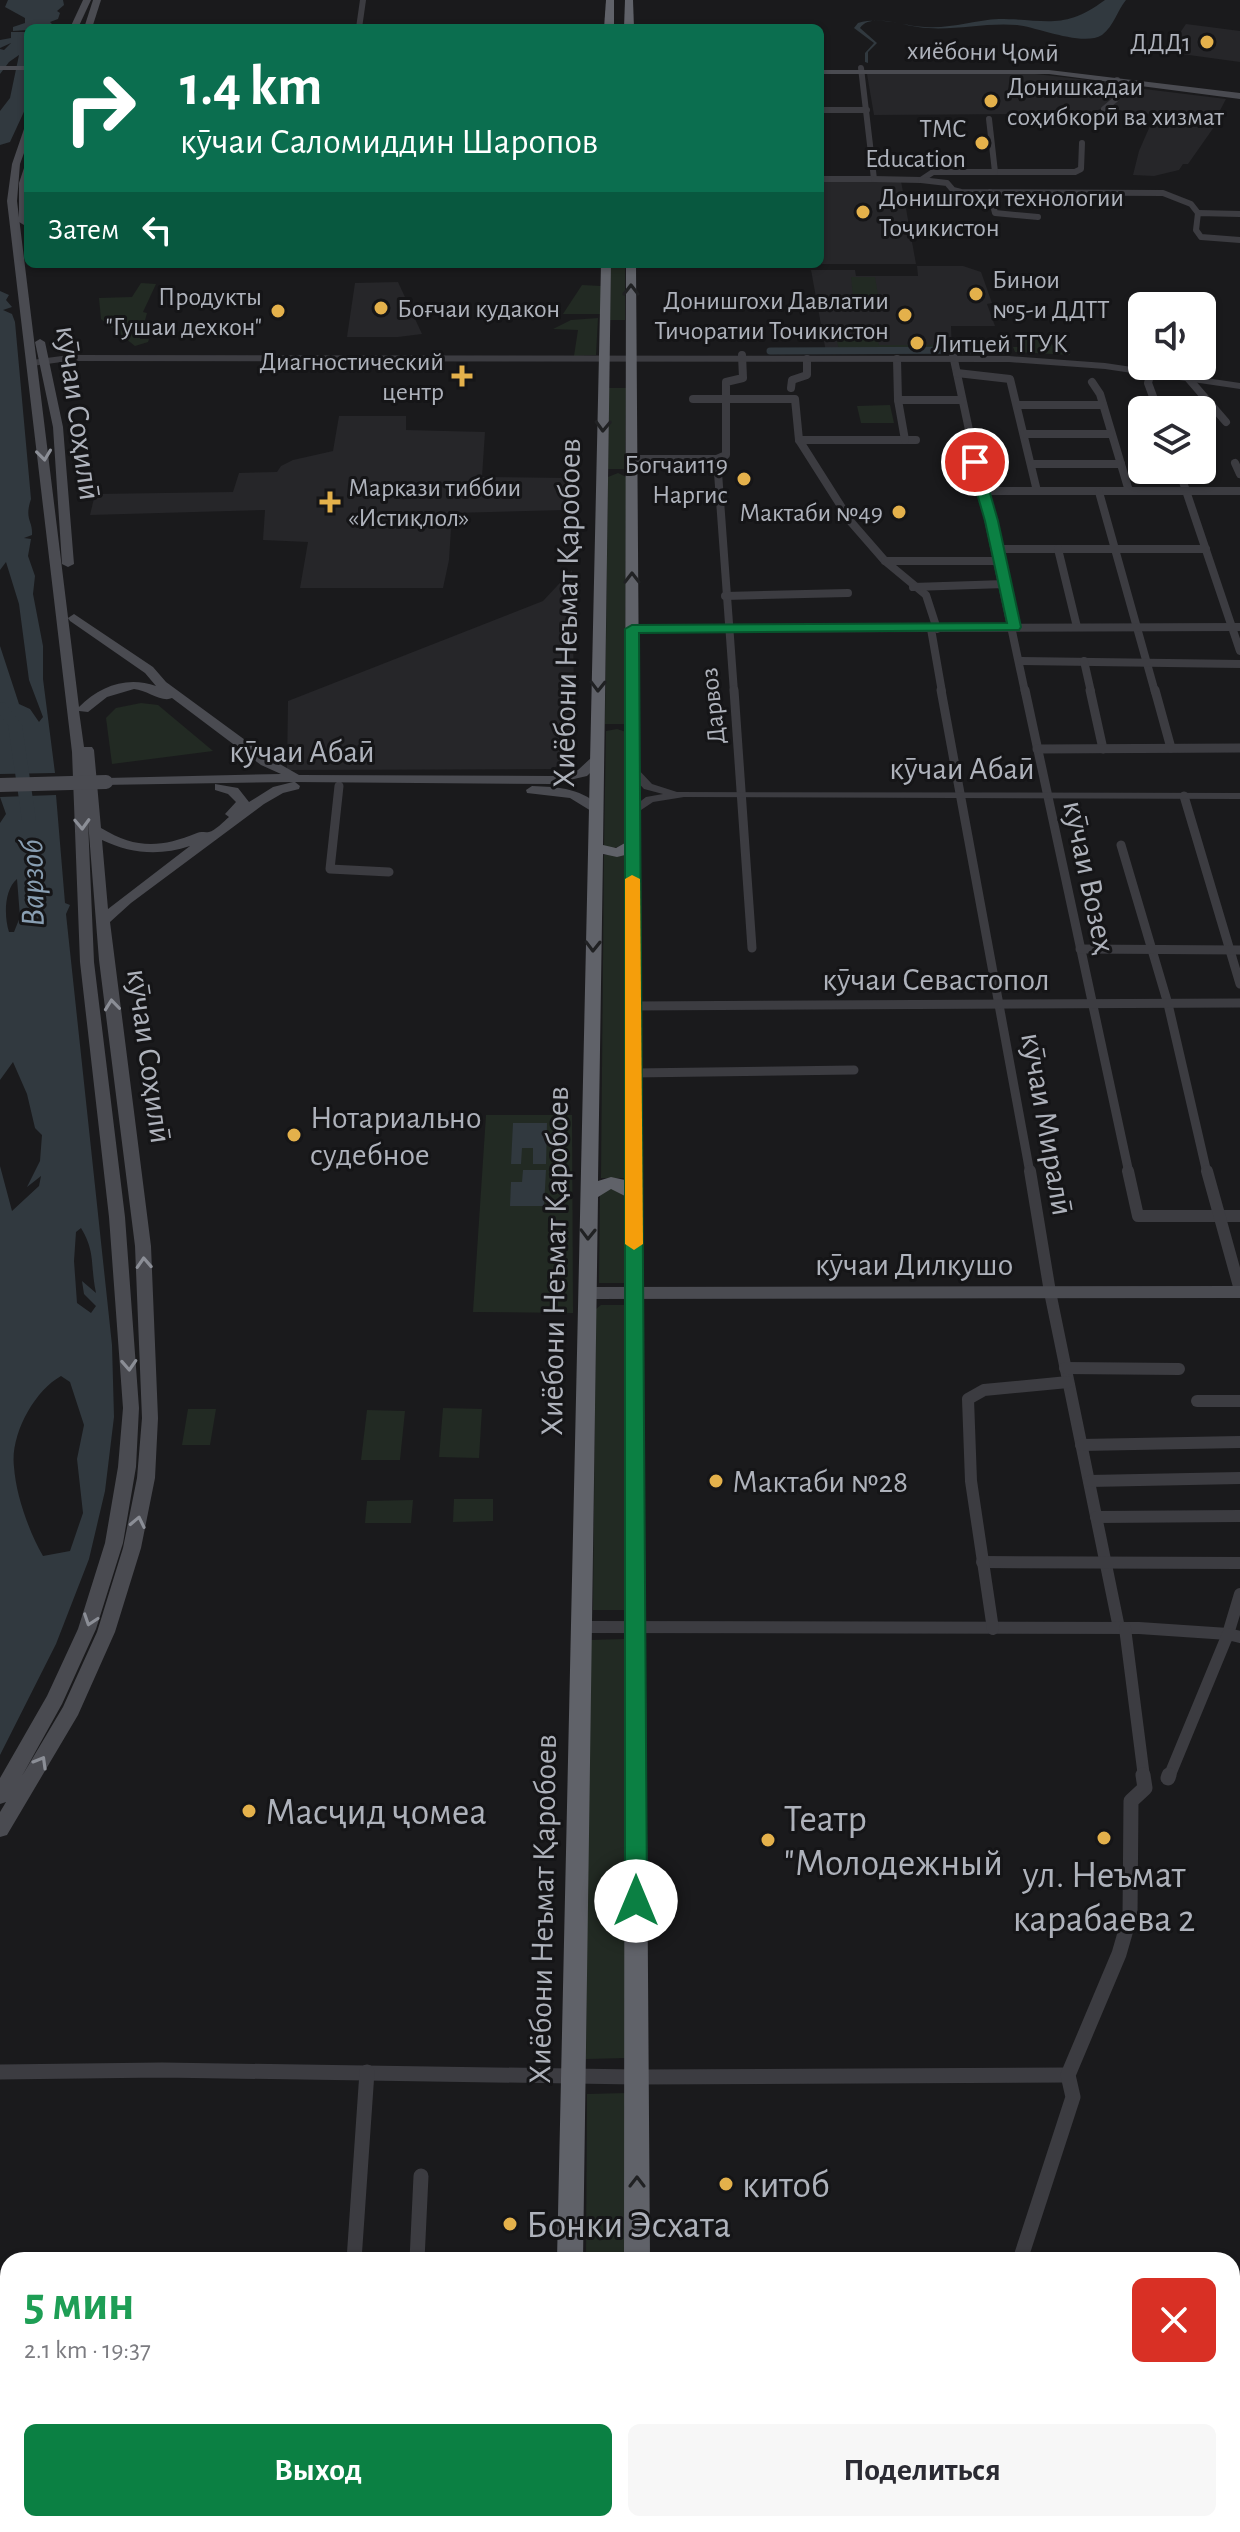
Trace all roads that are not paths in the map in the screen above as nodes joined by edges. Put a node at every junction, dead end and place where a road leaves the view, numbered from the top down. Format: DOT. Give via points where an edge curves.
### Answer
graph roads {
  1 [pos="87,0"];
  2 [pos="97,0"];
  3 [pos="363,0"];
  4 [pos="610,0"];
  5 [pos="629,0"];
  6 [pos="78,18"];
  7 [pos="89,23"];
  8 [pos="76,24"];
  9 [pos="360,24"];
  10 [pos="609,24"];
  11 [pos="629,24"];
  12 [pos="0,70"];
  13 [pos="24,70"];
  14 [pos="824,70"];
  15 [pos="862,70"];
  16 [pos="1117,80"];
  17 [pos="1240,93"];
  18 [pos="1104,109"];
  19 [pos="824,110"];
  20 [pos="867,110"];
  21 [pos="989,119"];
  22 [pos="1082,143"];
  23 [pos="24,147"];
  24 [pos="995,172"];
  25 [pos="824,179"];
  26 [pos="874,179"];
  27 [pos="921,180"];
  28 [pos="990,192"];
  29 [pos="1198,213"];
  30 [pos="1240,214"];
  31 [pos="1038,217"];
  32 [pos="1240,240"];
  33 [pos="29,268"];
  34 [pos="606,268"];
  35 [pos="631,268"];
  36 [pos="631,324"];
  37 [pos="604,326"];
  38 [pos="742,357"];
  39 [pos="953,357"];
  40 [pos="602,358"];
  41 [pos="631,358"];
  42 [pos="807,359"];
  43 [pos="897,359"];
  44 [pos="38,362"];
  45 [pos="1128,368"];
  46 [pos="957,373"];
  47 [pos="1190,380"];
  48 [pos="1205,380"];
  49 [pos="1215,380"];
  50 [pos="631,382"];
  51 [pos="1092,382"];
  52 [pos="605,384"];
  53 [pos="1240,384"];
  54 [pos="791,388"];
  55 [pos="693,399"];
  56 [pos="727,399"];
  57 [pos="898,400"];
  58 [pos="962,400"];
  59 [pos="1017,405"];
  60 [pos="1103,405"];
  61 [pos="56,415"];
  62 [pos="39,417"];
  63 [pos="1226,422"];
  64 [pos="1024,434"];
  65 [pos="1110,434"];
  66 [pos="799,440"];
  67 [pos="905,440"];
  68 [pos="916,440"];
  69 [pos="717,459"];
  70 [pos="1235,463"];
  71 [pos="1031,464"];
  72 [pos="1121,464"];
  73 [pos="620,470"];
  74 [pos="1240,474"];
  75 [pos="1184,484"];
  76 [pos="981,491"];
  77 [pos="1037,491"];
  78 [pos="1129,491"];
  79 [pos="1186,491"];
  80 [pos="1240,491"];
  81 [pos="1099,492"];
  82 [pos="997,549"];
  83 [pos="1058,549"];
  84 [pos="1116,549"];
  85 [pos="1206,549"];
  86 [pos="885,561"];
  87 [pos="998,561"];
  88 [pos="1005,584"];
  89 [pos="913,587"];
  90 [pos="848,593"];
  91 [pos="725,596"];
  92 [pos="74,618"];
  93 [pos="1014,627"];
  94 [pos="1077,627"];
  95 [pos="1138,627"];
  96 [pos="1236,627"];
  97 [pos="632,629"];
  98 [pos="934,629"];
  99 [pos="727,630"];
  100 [pos="1240,651"];
  101 [pos="1021,661"];
  102 [pos="1084,661"];
  103 [pos="1148,662"];
  104 [pos="1240,664"];
  105 [pos="84,709"];
  106 [pos="614,728"];
  107 [pos="1171,748"];
  108 [pos="1240,748"];
  109 [pos="1037,749"];
  110 [pos="1103,749"];
  111 [pos="597,760"];
  112 [pos="632,769"];
  113 [pos="296,782"];
  114 [pos="222,783"];
  115 [pos="0,785"];
  116 [pos="106,786"];
  117 [pos="339,786"];
  118 [pos="0,793"];
  119 [pos="684,794"];
  120 [pos="742,795"];
  121 [pos="1046,795"];
  122 [pos="959,796"];
  123 [pos="1184,796"];
  124 [pos="1240,796"];
  125 [pos="596,810"];
  126 [pos="632,813"];
  127 [pos="97,831"];
  128 [pos="1121,845"];
  129 [pos="632,846"];
  130 [pos="595,847"];
  131 [pos="389,872"];
  132 [pos="103,921"];
  133 [pos="752,948"];
  134 [pos="1080,949"];
  135 [pos="1152,950"];
  136 [pos="1235,950"];
  137 [pos="1240,984"];
  138 [pos="1240,1003"];
  139 [pos="998,1004"];
  140 [pos="1168,1004"];
  141 [pos="1092,1005"];
  142 [pos="633,1006"];
  143 [pos="854,1070"];
  144 [pos="633,1073"];
  145 [pos="124,1086"];
  146 [pos="102,1089"];
  147 [pos="129,1117"];
  148 [pos="106,1120"];
  149 [pos="634,1194"];
  150 [pos="589,1195"];
  151 [pos="1217,1216"];
  152 [pos="1240,1216"];
  153 [pos="1240,1291"];
  154 [pos="634,1292"];
  155 [pos="1050,1292"];
  156 [pos="587,1293"];
  157 [pos="1065,1368"];
  158 [pos="1179,1369"];
  159 [pos="1068,1382"];
  160 [pos="1197,1401"];
  161 [pos="1240,1401"];
  162 [pos="1240,1442"];
  163 [pos="1081,1445"];
  164 [pos="1240,1478"];
  165 [pos="1089,1481"];
  166 [pos="1240,1516"];
  167 [pos="1096,1517"];
  168 [pos="982,1562"];
  169 [pos="1105,1563"];
  170 [pos="1240,1563"];
  171 [pos="1240,1594"];
  172 [pos="581,1627"];
  173 [pos="635,1627"];
  174 [pos="1122,1628"];
  175 [pos="993,1629"];
  176 [pos="1234,1635"];
  177 [pos="1168,1778"];
  178 [pos="0,1796"];
  179 [pos="0,1829"];
  180 [pos="0,2072"];
  181 [pos="367,2072"];
  182 [pos="1068,2075"];
  183 [pos="573,2076"];
  184 [pos="636,2077"];
  185 [pos="421,2176"];
  186 [pos="355,2252"];
  187 [pos="417,2252"];
  188 [pos="570,2252"];
  189 [pos="637,2252"];
  190 [pos="1023,2252"];
  1 -- 6 [label="main road"];
  2 -- 7 [label="main road"];
  3 -- 9 [label="street"];
  4 -- 10 [label="highway"];
  5 -- 11 [label="highway"];
  6 -- 7 [label="main road"];
  6 -- 8 [label="main road"];
  12 -- 13 [label="main road"];
  14 -- 15 [label="main road, хиёбони Ҷомӣ"];
  15 -- 17 [label="main road, хиёбони Ҷомӣ" via="1049,72"];
  15 -- 20 [label="street"];
  16 -- 18 [label="street" via="1117,97"];
  19 -- 20 [label="street"];
  20 -- 26 [label="street"];
  21 -- 24 [label="street"];
  22 -- 24 [label="street" via="1082,166 1075,172"];
  23 -- 44 [label="main road" via="12,201"];
  24 -- 27 [label="street" via="933,172"];
  25 -- 26 [label="street"];
  26 -- 27 [label="street"];
  27 -- 28 [label="street" via="947,183 957,192"];
  28 -- 29 [label="street" via="1163,193 1191,204"];
  28 -- 31 [label="street" via="995,213"];
  29 -- 30 [label="street"];
  29 -- 32 [label="street" via="1199,237"];
  33 -- 44 [label="main road, кӯчаи Соҳилӣ"];
  34 -- 37 [label="highway, Хиёбони Неъмат Қаробоев"];
  36 -- 35 [label="highway, Хиёбони Неъмат Қаробоев, one-way"];
  36 -- 37 [label="highway" via="617,321"];
  36 -- 41 [label="highway, Хиёбони Неъмат Қаробоев"];
  37 -- 40 [label="highway, Хиёбони Неъмат Қаробоев"];
  38 -- 39 [label="street"];
  38 -- 41 [label="street"];
  38 -- 42 [label="street"];
  38 -- 56 [label="street" via="743,378 726,382"];
  39 -- 43 [label="street"];
  39 -- 45 [label="street"];
  39 -- 46 [label="street, кӯчаи Возеҳ"];
  40 -- 41 [label="street"];
  40 -- 44 [label="street"];
  40 -- 52 [label="highway, Хиёбони Неъмат Қаробоев"];
  41 -- 50 [label="highway, Хиёбони Неъмат Қаробоев"];
  42 -- 43 [label="street"];
  42 -- 54 [label="street" via="807,375 792,380"];
  43 -- 57 [label="street"];
  44 -- 61 [label="main road, кӯчаи Соҳилӣ"];
  44 -- 62 [label="main road, кӯчаи Соҳилӣ"];
  46 -- 58 [label="street, кӯчаи Возеҳ"];
  46 -- 59 [label="street" via="1009,377"];
  47 -- 63 [label="street"];
  48 -- 53 [label="street"];
  49 -- 53 [label="street"];
  50 -- 52 [label="highway" via="619,388"];
  50 -- 73 [label="highway, Хиёбони Неъмат Қаробоев"];
  51 -- 60 [label="street"];
  52 -- 73 [label="highway, Хиёбони Неъмат Қаробоев, one-way"];
  55 -- 56 [label="street"];
  56 -- 66 [label="street" via="795,399"];
  56 -- 69 [label="street, Дарвоз" via="726,455"];
  57 -- 58 [label="street"];
  57 -- 67 [label="street"];
  58 -- 76 [label="street, кӯчаи Возеҳ"];
  59 -- 60 [label="street"];
  59 -- 64 [label="street"];
  60 -- 65 [label="street"];
  61 -- 62 [label="main road"];
  61 -- 92 [label="main road, кӯчаи Соҳилӣ"];
  62 -- 146 [label="main road, кӯчаи Соҳилӣ, one-way" via="78,752 87,962"];
  64 -- 65 [label="street"];
  64 -- 71 [label="street"];
  65 -- 72 [label="street"];
  66 -- 67 [label="street"];
  66 -- 86 [label="street, кӯчаи Миралӣ" via="851,522"];
  67 -- 68 [label="street"];
  69 -- 73 [label="street"];
  69 -- 91 [label="street, Дарвоз"];
  70 -- 74 [label="street"];
  71 -- 72 [label="street"];
  71 -- 77 [label="street"];
  72 -- 78 [label="street"];
  97 -- 73 [label="highway, Хиёбони Неъмат Қаробоев, one-way"];
  73 -- 106 [label="highway, Хиёбони Неъмат Қаробоев, one-way"];
  75 -- 79 [label="street"];
  76 -- 77 [label="street"];
  76 -- 82 [label="street, кӯчаи Возеҳ"];
  77 -- 81 [label="street"];
  78 -- 79 [label="street"];
  78 -- 81 [label="street"];
  79 -- 80 [label="street"];
  79 -- 85 [label="street"];
  81 -- 84 [label="street"];
  82 -- 83 [label="street"];
  82 -- 87 [label="street, кӯчаи Возеҳ"];
  83 -- 84 [label="street"];
  83 -- 94 [label="street"];
  84 -- 85 [label="street"];
  84 -- 95 [label="street"];
  85 -- 96 [label="street"];
  86 -- 87 [label="street"];
  86 -- 89 [label="street, кӯчаи Миралӣ"];
  87 -- 88 [label="street, кӯчаи Возеҳ"];
  88 -- 89 [label="street"];
  88 -- 93 [label="street, кӯчаи Возеҳ"];
  89 -- 98 [label="street, кӯчаи Миралӣ" via="926,595"];
  90 -- 91 [label="street"];
  91 -- 99 [label="street, Дарвоз"];
  92 -- 105 [label="main road, кӯчаи Соҳилӣ"];
  92 -- 113 [label="main road"];
  93 -- 94 [label="street"];
  93 -- 98 [label="street"];
  93 -- 101 [label="street, кӯчаи Возеҳ"];
  94 -- 95 [label="street"];
  95 -- 96 [label="street"];
  95 -- 103 [label="street"];
  96 -- 100 [label="street"];
  97 -- 99 [label="street"];
  97 -- 106 [label="highway, Хиёбони Неъмат Қаробоев"];
  98 -- 99 [label="street"];
  98 -- 122 [label="street, кӯчаи Миралӣ"];
  99 -- 120 [label="street, Дарвоз"];
  101 -- 102 [label="street"];
  101 -- 109 [label="street, кӯчаи Возеҳ"];
  102 -- 103 [label="street"];
  102 -- 110 [label="street"];
  103 -- 104 [label="street"];
  103 -- 107 [label="street"];
  105 -- 114 [label="main road" via="112,688 145,686 160,691 249,760 246,772"];
  105 -- 127 [label="main road, кӯчаи Соҳилӣ"];
  106 -- 111 [label="highway, Хиёбони Неъмат Қаробоев"];
  106 -- 112 [label="highway, Хиёбони Неъмат Қаробоев"];
  107 -- 108 [label="street"];
  107 -- 110 [label="street"];
  109 -- 110 [label="street"];
  109 -- 121 [label="street, кӯчаи Возеҳ"];
  111 -- 113 [label="main road, кӯчаи Абаӣ" via="582,773 552,780"];
  111 -- 125 [label="highway, Хиёбони Неъмат Қаробоев"];
  112 -- 119 [label="street, кӯчаи Абаӣ" via="648,787"];
  112 -- 126 [label="highway, Хиёбони Неъмат Қаробоев"];
  113 -- 114 [label="main road, кӯчаи Абаӣ"];
  113 -- 117 [label="main road, кӯчаи Абаӣ"];
  113 -- 132 [label="main road" via="259,801"];
  114 -- 116 [label="main road, кӯчаи Абаӣ"];
  114 -- 127 [label="main road" via="240,796 243,805 195,839 169,847 127,847"];
  115 -- 116 [label="main road, кӯчаи Абаӣ, bridge"];
  116 -- 118 [label="main road, кӯчаи Абаӣ"];
  117 -- 125 [label="main road, кӯчаи Абаӣ" via="567,792"];
  117 -- 131 [label="street" via="330,869"];
  119 -- 120 [label="street, кӯчаи Абаӣ"];
  119 -- 126 [label="street, кӯчаи Абаӣ" via="650,799"];
  120 -- 122 [label="street, кӯчаи Абаӣ"];
  120 -- 133 [label="street, Дарвоз"];
  121 -- 122 [label="street, кӯчаи Абаӣ"];
  121 -- 123 [label="street, кӯчаи Абаӣ"];
  121 -- 134 [label="street, кӯчаи Возеҳ"];
  122 -- 139 [label="street, кӯчаи Миралӣ"];
  123 -- 124 [label="street, кӯчаи Абаӣ"];
  123 -- 136 [label="street"];
  125 -- 130 [label="highway, Хиёбони Неъмат Қаробоев"];
  126 -- 129 [label="highway, Хиёбони Неъмат Қаробоев"];
  127 -- 132 [label="main road, кӯчаи Соҳилӣ"];
  128 -- 135 [label="street"];
  129 -- 130 [label="highway" via="617,853"];
  129 -- 142 [label="highway, Хиёбони Неъмат Қаробоев"];
  130 -- 150 [label="highway, Хиёбони Неъмат Қаробоев, one-way"];
  145 -- 132 [label="main road, кӯчаи Соҳилӣ, one-way"];
  134 -- 135 [label="street"];
  134 -- 141 [label="street, кӯчаи Возеҳ"];
  135 -- 136 [label="street"];
  135 -- 140 [label="street"];
  136 -- 137 [label="street"];
  138 -- 140 [label="street, кӯчаи Севастопол"];
  139 -- 141 [label="street, кӯчаи Севастопол"];
  139 -- 142 [label="street, кӯчаи Севастопол"];
  139 -- 155 [label="street, кӯчаи Миралӣ"];
  140 -- 141 [label="street, кӯчаи Севастопол"];
  140 -- 151 [label="street"];
  141 -- 151 [label="street, кӯчаи Возеҳ" via="1138,1216"];
  142 -- 144 [label="highway, Хиёбони Неъмат Қаробоев"];
  143 -- 144 [label="street"];
  144 -- 149 [label="highway, Хиёбони Неъмат Қаробоев"];
  145 -- 146 [label="main road"];
  145 -- 147 [label="main road, кӯчаи Соҳилӣ"];
  146 -- 148 [label="main road, кӯчаи Соҳилӣ"];
  147 -- 148 [label="main road" via="122,1113"];
  179 -- 147 [label="main road, кӯчаи Соҳилӣ, one-way" via="71,1710 106,1632 140,1514 150,1418 143,1246"];
  148 -- 178 [label="main road, кӯчаи Соҳилӣ, one-way" via="130,1363 127,1467 114,1543 87,1629"];
  149 -- 150 [label="highway" via="607,1181"];
  149 -- 154 [label="highway, Хиёбони Неъмат Қаробоев"];
  150 -- 156 [label="highway, Хиёбони Неъмат Қаробоев, one-way"];
  151 -- 152 [label="street, кӯчаи Возеҳ"];
  151 -- 153 [label="street"];
  153 -- 155 [label="main road, кӯчаи Дилкушо"];
  154 -- 155 [label="main road, кӯчаи Дилкушо"];
  154 -- 156 [label="main road, кӯчаи Дилкушо"];
  154 -- 173 [label="highway, Хиёбони Неъмат Қаробоев"];
  155 -- 157 [label="street, кӯчаи Миралӣ"];
  156 -- 172 [label="highway, Хиёбони Неъмат Қаробоев"];
  157 -- 158 [label="street"];
  157 -- 159 [label="street, кӯчаи Миралӣ"];
  159 -- 163 [label="street, кӯчаи Миралӣ"];
  159 -- 168 [label="street" via="984,1390 968,1399 971,1481"];
  160 -- 161 [label="street"];
  162 -- 163 [label="street"];
  163 -- 165 [label="street, кӯчаи Миралӣ"];
  164 -- 165 [label="street"];
  165 -- 167 [label="street, кӯчаи Миралӣ"];
  166 -- 167 [label="street"];
  167 -- 169 [label="street, кӯчаи Миралӣ"];
  168 -- 169 [label="street"];
  168 -- 175 [label="street"];
  169 -- 170 [label="street"];
  169 -- 174 [label="street, кӯчаи Миралӣ"];
  171 -- 176 [label="street"];
  172 -- 173 [label="street"];
  172 -- 183 [label="highway, Хиёбони Неъмат Қаробоев"];
  173 -- 175 [label="street"];
  173 -- 184 [label="highway, Хиёбони Неъмат Қаробоев"];
  174 -- 175 [label="street"];
  174 -- 176 [label="street"];
  174 -- 182 [label="street, кӯчаи Миралӣ" via="1145,1788 1131,1801 1130,1916"];
  176 -- 177 [label="street"];
  180 -- 181 [label="street"];
  181 -- 183 [label="street"];
  181 -- 186 [label="street"];
  182 -- 184 [label="street"];
  182 -- 190 [label="street" via="1073,2097"];
  183 -- 184 [label="street"];
  183 -- 188 [label="highway, Хиёбони Неъмат Қаробоев"];
  189 -- 184 [label="highway, Хиёбони Неъмат Қаробоев, one-way"];
  185 -- 187 [label="street"];
}
